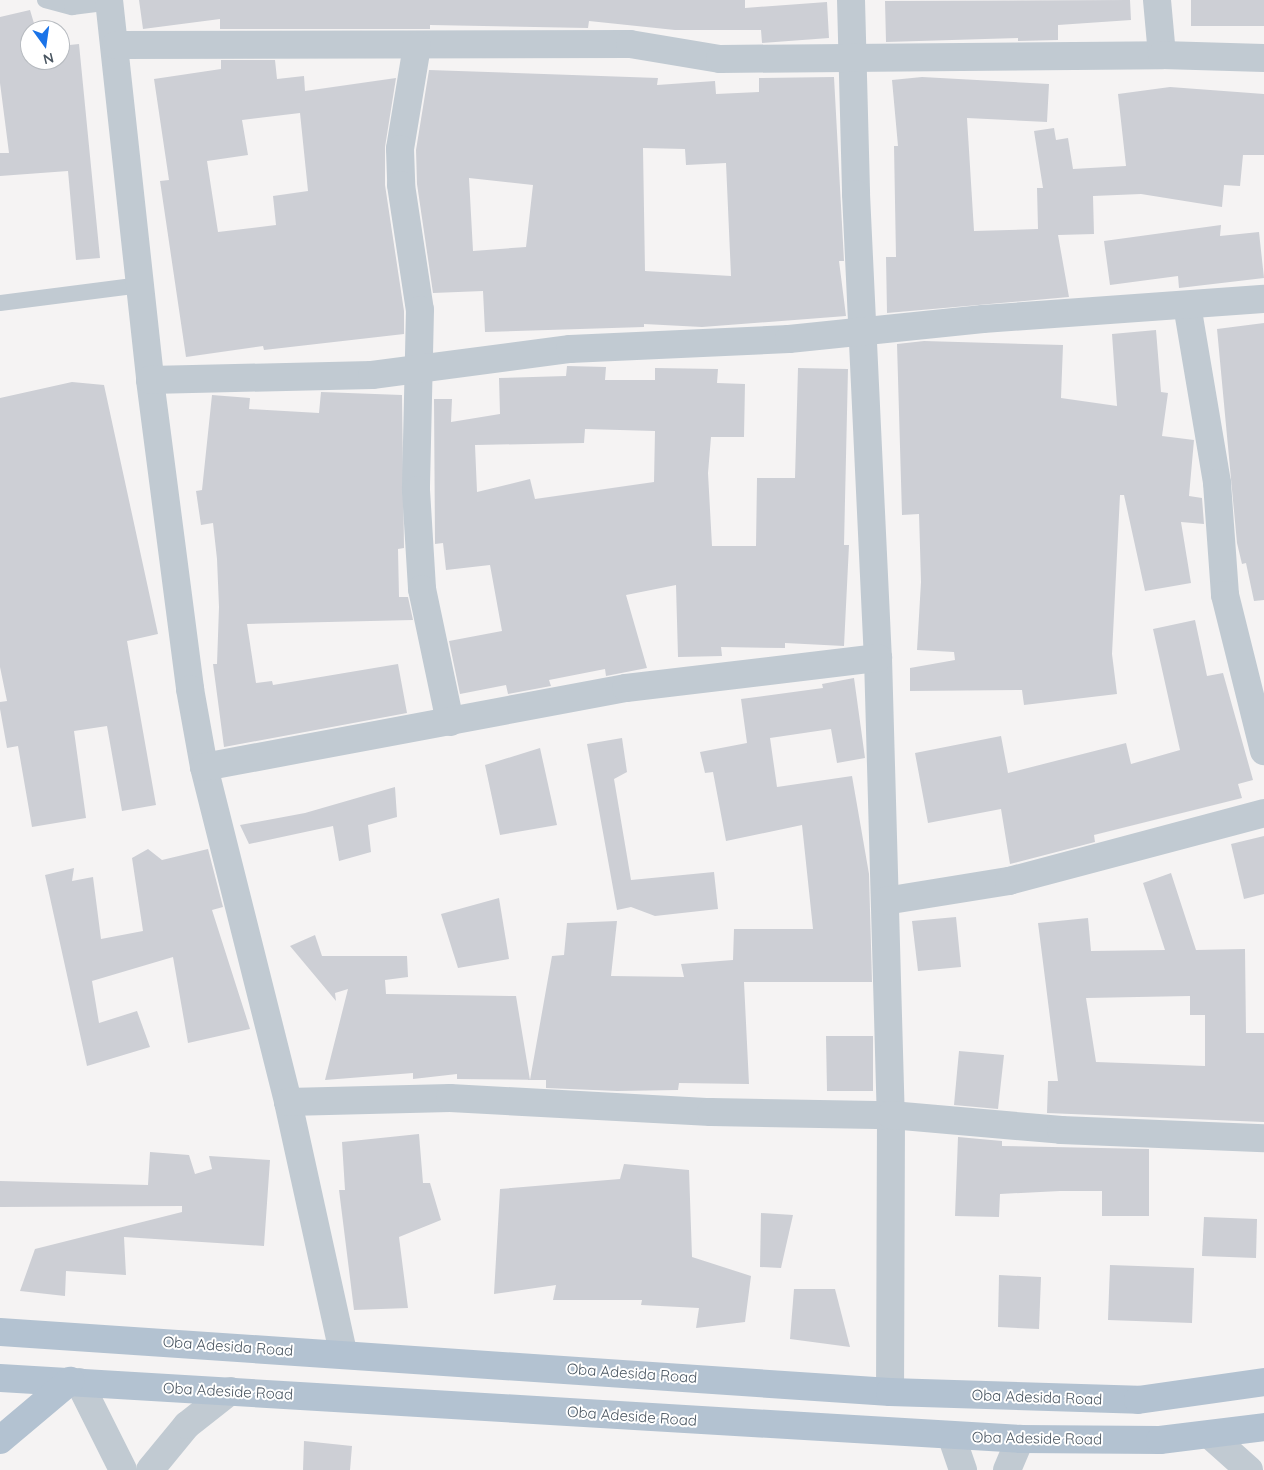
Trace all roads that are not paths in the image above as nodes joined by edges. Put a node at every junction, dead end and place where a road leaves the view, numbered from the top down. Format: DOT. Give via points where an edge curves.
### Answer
graph roads {
  1 [pos="45,0"];
  2 [pos="851,0"];
  3 [pos="1157,0"];
  4 [pos="110,1"];
  5 [pos="116,46"];
  6 [pos="417,46"];
  7 [pos="1162,54"];
  8 [pos="854,56"];
  9 [pos="1264,58"];
  10 [pos="140,285"];
  11 [pos="1264,299"];
  12 [pos="0,303"];
  13 [pos="1187,305"];
  14 [pos="862,330"];
  15 [pos="419,369"];
  16 [pos="150,380"];
  17 [pos="878,658"];
  18 [pos="450,722"];
  19 [pos="1264,751"];
  20 [pos="204,767"];
  21 [pos="1264,813"];
  22 [pos="885,901"];
  23 [pos="288,1102"];
  24 [pos="891,1115"];
  25 [pos="1264,1138"];
  26 [pos="0,1332"];
  27 [pos="342,1353"];
  28 [pos="0,1378"];
  29 [pos="75,1381"];
  30 [pos="1264,1382"];
  31 [pos="230,1391"];
  32 [pos="890,1392"];
  33 [pos="1264,1427"];
  34 [pos="951,1435"];
  35 [pos="1211,1436"];
  36 [pos="1020,1439"];
  37 [pos="0,1440"];
  38 [pos="123,1470"];
  39 [pos="150,1470"];
  40 [pos="963,1470"];
  41 [pos="1007,1470"];
  42 [pos="1249,1470"];
  1 -- 4 [label="lane" via="72,7"];
  2 -- 8 [label="street"];
  3 -- 7 [label="street"];
  4 -- 5 [label="street"];
  5 -- 6 [label="street"];
  5 -- 10 [label="street"];
  6 -- 8 [label="street" via="630,44 720,59"];
  6 -- 15 [label="street" via="400,149 401,185 420,310"];
  7 -- 8 [label="street"];
  7 -- 9 [label="street"];
  8 -- 14 [label="street"];
  10 -- 12 [label="lane"];
  10 -- 16 [label="street"];
  11 -- 13 [label="street"];
  13 -- 14 [label="street"];
  13 -- 19 [label="street" via="1217,484 1226,595"];
  14 -- 15 [label="street" via="790,339 570,349"];
  14 -- 17 [label="street"];
  15 -- 16 [label="street" via="372,375"];
  15 -- 18 [label="street" via="416,490 422,589"];
  16 -- 20 [label="street" via="190,690"];
  17 -- 18 [label="street" via="626,688"];
  17 -- 22 [label="street"];
  18 -- 20 [label="street"];
  20 -- 23 [label="street"];
  21 -- 22 [label="street" via="1009,881"];
  22 -- 24 [label="street"];
  23 -- 24 [label="street" via="450,1098 711,1112"];
  23 -- 27 [label="street"];
  24 -- 25 [label="street" via="1061,1130"];
  24 -- 32 [label="street"];
  26 -- 27 [label="main road, Oba Adesida Road"];
  27 -- 32 [label="main road, Oba Adesida Road"];
  28 -- 29 [label="main road, Oba Adeside Road"];
  29 -- 31 [label="main road, Oba Adeside Road"];
  29 -- 37 [label="main road"];
  29 -- 38 [label="street"];
  30 -- 32 [label="main road, Oba Adesida Road" via="1138,1400"];
  31 -- 34 [label="main road, Oba Adeside Road"];
  31 -- 39 [label="street" via="187,1425"];
  33 -- 35 [label="main road, Oba Adeside Road"];
  34 -- 36 [label="main road, Oba Adeside Road"];
  34 -- 40 [label="street"];
  35 -- 36 [label="main road, Oba Adeside Road"];
  35 -- 42 [label="street"];
  36 -- 41 [label="street"];
}
